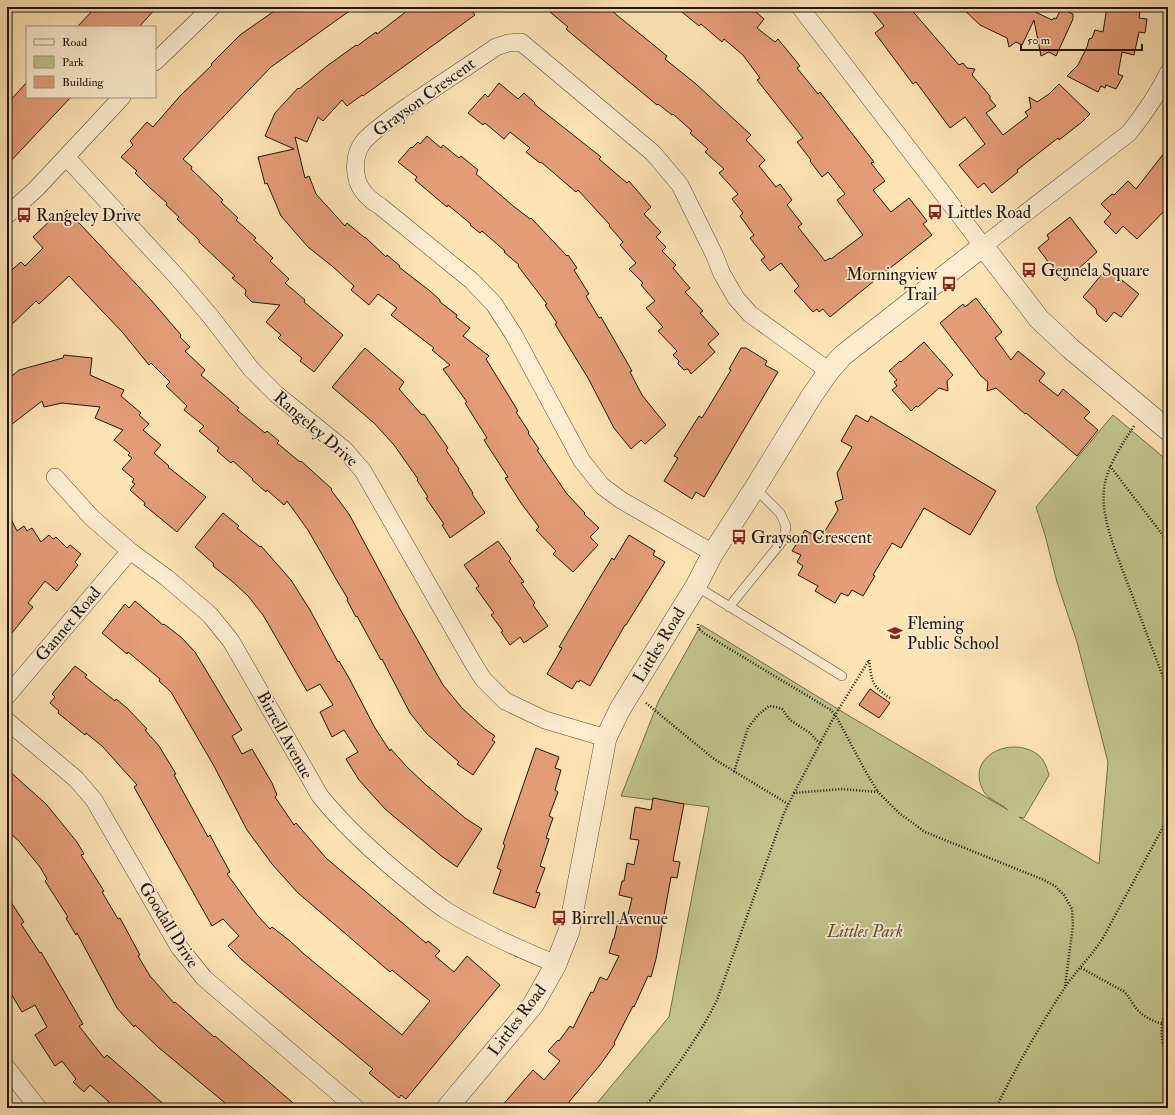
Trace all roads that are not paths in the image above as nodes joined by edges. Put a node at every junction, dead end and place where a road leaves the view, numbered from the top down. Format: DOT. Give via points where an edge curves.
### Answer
graph roads {
  1 [pos="212,7"];
  2 [pos="800,7"];
  3 [pos="156,61"];
  4 [pos="1168,73"];
  5 [pos="121,98"];
  6 [pos="66,157"];
  7 [pos="7,215"];
  8 [pos="983,246"];
  9 [pos="829,371"];
  10 [pos="1168,430"];
  11 [pos="55,477"];
  12 [pos="756,488"];
  13 [pos="130,551"];
  14 [pos="713,553"];
  15 [pos="696,586"];
  16 [pos="729,607"];
  17 [pos="842,676"];
  18 [pos="7,696"];
  19 [pos="7,721"];
  20 [pos="606,738"];
  21 [pos="556,964"];
  22 [pos="7,1068"];
  23 [pos="38,1108"];
  24 [pos="356,1108"];
  25 [pos="447,1108"];
  1 -- 3 [label="street"];
  2 -- 8 [label="street"];
  4 -- 8 [label="street" via="1145,113 1129,132"];
  5 -- 6 [label="street"];
  6 -- 7 [label="street"];
  6 -- 20 [label="street, Rangeley Drive" via="178,278 252,370 276,394 345,450 363,471 483,679 505,701 545,720"];
  8 -- 9 [label="street, Littles Road" via="842,356"];
  8 -- 10 [label="street" via="1039,319 1070,349"];
  9 -- 12 [label="street, Littles Road"];
  9 -- 14 [label="street, Grayson Crescent" via="750,314 736,298 680,185 653,153 521,42 496,47 391,118 363,142 356,161 356,174 363,191 371,201 472,281 494,304 514,335 582,461 602,486 621,500"];
  11 -- 13 [label="street, Birrell Avenue" via="92,518"];
  12 -- 14 [label="street, Littles Road"];
  12 -- 16 [label="lane" via="780,513 786,526 784,539"];
  13 -- 18 [label="street, Gannet Road"];
  13 -- 21 [label="street, Birrell Avenue" via="167,578 210,615 231,640 320,796 336,816 384,862 446,910 483,931"];
  14 -- 15 [label="street, Littles Road"];
  15 -- 16 [label="lane"];
  15 -- 20 [label="street, Littles Road" via="620,709"];
  16 -- 17 [label="lane"];
  19 -- 24 [label="street, Goodall Drive" via="71,774 94,800 179,948 204,978"];
  20 -- 21 [label="street, Littles Road" via="569,931"];
  21 -- 25 [label="street, Littles Road" via="533,1005"];
  22 -- 23 [label="street"];
}
